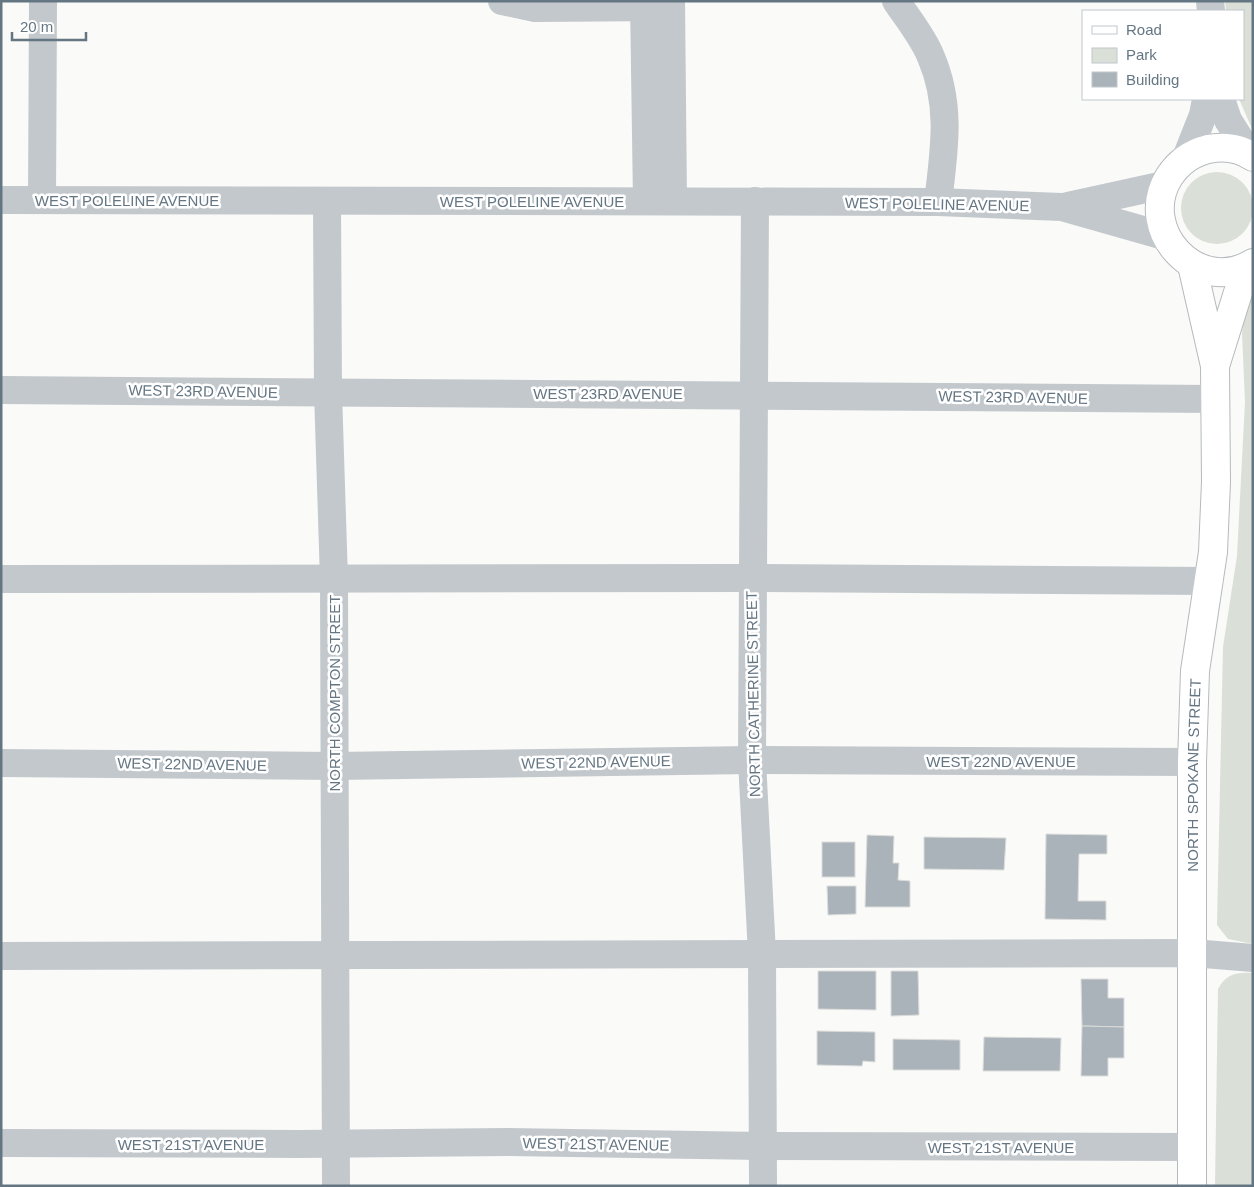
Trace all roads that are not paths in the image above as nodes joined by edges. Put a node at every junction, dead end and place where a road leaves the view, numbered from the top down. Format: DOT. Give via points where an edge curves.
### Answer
graph roads {
  1 [pos="43,1"];
  2 [pos="502,1"];
  3 [pos="896,1"];
  4 [pos="644,4"];
  5 [pos="671,4"];
  6 [pos="1206,100"];
  7 [pos="1221,100"];
  8 [pos="1251,156"];
  9 [pos="1186,158"];
  10 [pos="1164,185"];
  11 [pos="1,200"];
  12 [pos="42,200"];
  13 [pos="327,201"];
  14 [pos="660,201"];
  15 [pos="755,201"];
  16 [pos="938,202"];
  17 [pos="1062,207"];
  18 [pos="1164,236"];
  19 [pos="1192,265"];
  20 [pos="1250,266"];
  21 [pos="1215,366"];
  22 [pos="1,390"];
  23 [pos="328,392"];
  24 [pos="754,394"];
  25 [pos="1215,398"];
  26 [pos="752,578"];
  27 [pos="1,579"];
  28 [pos="334,580"];
  29 [pos="1209,581"];
  30 [pos="752,760"];
  31 [pos="1192,762"];
  32 [pos="1,763"];
  33 [pos="335,766"];
  34 [pos="1192,953"];
  35 [pos="335,954"];
  36 [pos="762,954"];
  37 [pos="1,956"];
  38 [pos="1253,958"];
  39 [pos="1,1143"];
  40 [pos="335,1143"];
  41 [pos="762,1146"];
  42 [pos="1191,1147"];
  43 [pos="336,1186"];
  44 [pos="762,1186"];
  45 [pos="1192,1186"];
  1 -- 12 [label="street"];
  2 -- 4 [label="street" via="535,8"];
  3 -- 16 [label="street" via="932,57 941,88 946,130"];
  4 -- 5 [label="street"];
  4 -- 14 [label="street"];
  5 -- 14 [label="street"];
  6 -- 9 [label="street"];
  7 -- 8 [label="street" via="1228,120"];
  8 -- 9 [label="main road" via="1234,149 1218,148"];
  9 -- 10 [label="main road"];
  10 -- 17 [label="street, WEST POLELINE AVENUE"];
  10 -- 18 [label="main road" via="1159,202"];
  11 -- 12 [label="street, WEST POLELINE AVENUE"];
  12 -- 13 [label="street, WEST POLELINE AVENUE"];
  13 -- 14 [label="street, WEST POLELINE AVENUE"];
  13 -- 23 [label="street, NORTH COMPTON STREET"];
  14 -- 15 [label="street, WEST POLELINE AVENUE"];
  15 -- 16 [label="street, WEST POLELINE AVENUE"];
  15 -- 24 [label="street, NORTH CATHERINE STREET"];
  16 -- 17 [label="street, WEST POLELINE AVENUE"];
  17 -- 18 [label="street, WEST POLELINE AVENUE"];
  18 -- 19 [label="main road" via="1175,253"];
  19 -- 20 [label="main road" via="1219,272"];
  19 -- 21 [label="main road, NORTH SPOKANE STREET"];
  20 -- 21 [label="main road, NORTH SPOKANE STREET"];
  21 -- 25 [label="main road, NORTH SPOKANE STREET"];
  22 -- 23 [label="street, WEST 23RD AVENUE"];
  23 -- 24 [label="street, WEST 23RD AVENUE"];
  23 -- 28 [label="street, NORTH COMPTON STREET"];
  24 -- 25 [label="street, WEST 23RD AVENUE"];
  24 -- 26 [label="street, NORTH CATHERINE STREET"];
  25 -- 29 [label="main road, NORTH SPOKANE STREET" via="1216,482"];
  26 -- 28 [label="street"];
  26 -- 29 [label="street"];
  26 -- 30 [label="street, NORTH CATHERINE STREET"];
  27 -- 28 [label="street"];
  28 -- 33 [label="street, NORTH COMPTON STREET"];
  29 -- 31 [label="main road, NORTH SPOKANE STREET" via="1195,670"];
  30 -- 31 [label="street, WEST 22ND AVENUE"];
  30 -- 33 [label="street, WEST 22ND AVENUE"];
  30 -- 36 [label="street, NORTH CATHERINE STREET"];
  31 -- 34 [label="main road, NORTH SPOKANE STREET"];
  32 -- 33 [label="street, WEST 22ND AVENUE"];
  33 -- 35 [label="street, NORTH COMPTON STREET"];
  34 -- 36 [label="street"];
  34 -- 38 [label="street"];
  34 -- 42 [label="main road, NORTH SPOKANE STREET"];
  35 -- 36 [label="street"];
  35 -- 37 [label="street"];
  35 -- 40 [label="street, NORTH COMPTON STREET"];
  36 -- 41 [label="street, NORTH CATHERINE STREET"];
  39 -- 40 [label="street, WEST 21ST AVENUE"];
  40 -- 41 [label="street, WEST 21ST AVENUE"];
  40 -- 43 [label="street, NORTH COMPTON STREET"];
  41 -- 42 [label="street, WEST 21ST AVENUE"];
  41 -- 44 [label="street, NORTH CATHERINE STREET"];
  42 -- 45 [label="main road, NORTH SPOKANE STREET"];
}
